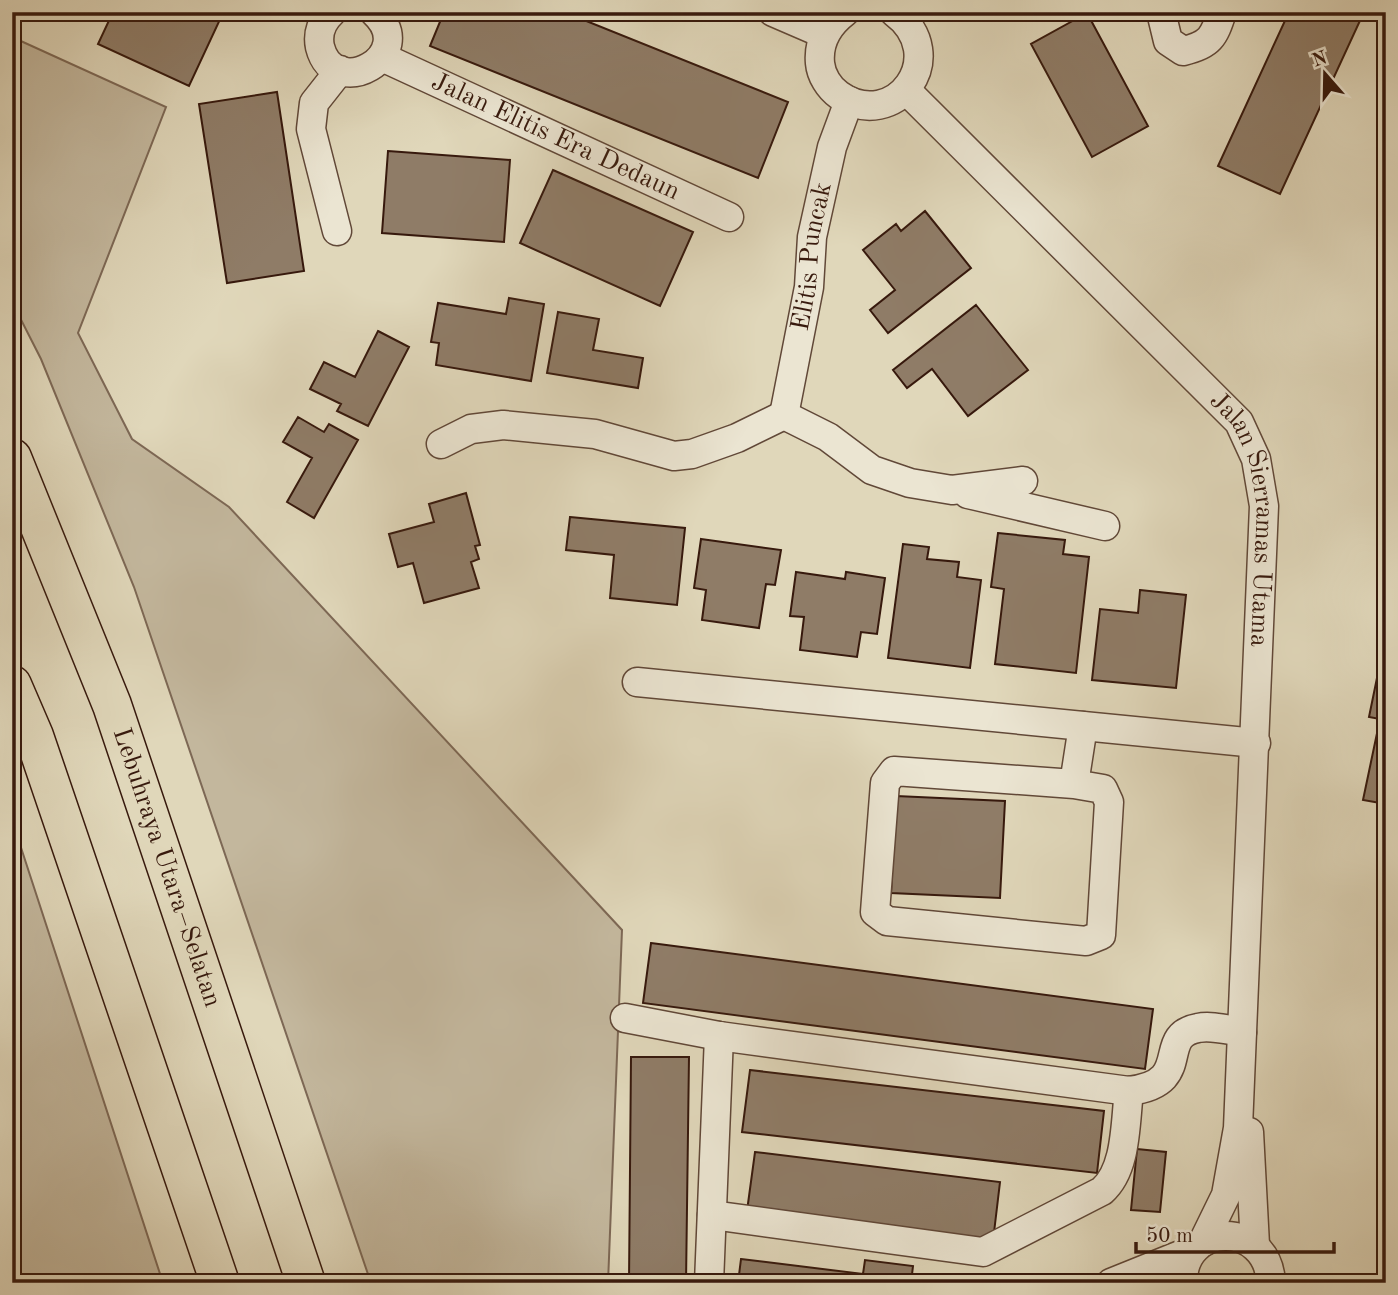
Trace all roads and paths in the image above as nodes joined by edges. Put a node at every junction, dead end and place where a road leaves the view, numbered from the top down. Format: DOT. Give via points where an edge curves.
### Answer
graph roads {
  1 [pos="374,12"];
  2 [pos="773,12"];
  3 [pos="845,12"];
  4 [pos="894,12"];
  5 [pos="1161,12"];
  6 [pos="1222,12"];
  7 [pos="322,16"];
  8 [pos="824,34"];
  9 [pos="382,57"];
  10 [pos="340,70"];
  11 [pos="906,90"];
  12 [pos="849,102"];
  13 [pos="729,217"];
  14 [pos="337,231"];
  15 [pos="784,415"];
  16 [pos="441,444"];
  17 [pos="12,458"];
  18 [pos="1023,481"];
  19 [pos="952,491"];
  20 [pos="1105,526"];
  21 [pos="637,682"];
  22 [pos="12,685"];
  23 [pos="1083,726"];
  24 [pos="1256,743"];
  25 [pos="1074,783"];
  26 [pos="625,1018"];
  27 [pos="1242,1032"];
  28 [pos="719,1036"];
  29 [pos="1241,1080"];
  30 [pos="1129,1091"];
  31 [pos="712,1215"];
  32 [pos="1255,1245"];
  33 [pos="1198,1246"];
  34 [pos="220,1283"];
  35 [pos="306,1283"];
  36 [pos="709,1283"];
  37 [pos="1111,1283"];
  38 [pos="1183,1283"];
  39 [pos="1271,1283"];
  1 -- 9 [label="street" via="387,37"];
  2 -- 8 [label="street"];
  3 -- 8 [label="street"];
  4 -- 11 [label="street" via="915,33 919,47 915,77"];
  5 -- 6 [label="street" via="1168,41 1183,51 1202,47 1216,33"];
  7 -- 10 [label="street" via="319,44 323,55"];
  8 -- 12 [label="street" via="820,65 831,86"];
  9 -- 10 [label="street" via="358,72"];
  9 -- 13 [label="street, Jalan Elitis Era Dedaun"];
  10 -- 14 [label="street" via="314,103 311,129"];
  11 -- 12 [label="street" via="880,104"];
  11 -- 24 [label="street, Jalan Sierramas Utama" via="1239,422 1256,459 1264,506"];
  12 -- 15 [label="street, Elitis Puncak" via="832,147 812,237 809,287"];
  15 -- 16 [label="street" via="737,438 674,456 595,434 503,425 471,429"];
  15 -- 19 [label="street" via="828,438 872,470"];
  17 -- 35 [label="highway, Lebuhraya Utara–Selatan" via="112,705"];
  18 -- 19 [label="street"];
  19 -- 20 [label="street"];
  21 -- 23 [label="street"];
  22 -- 34 [label="highway" via="34,736"];
  23 -- 24 [label="street"];
  23 -- 25 [label="street"];
  24 -- 27 [label="street, Jalan Sierramas Utama"];
  25 -- 25 [label="street" via="1103,789 1109,802 1103,927 1094,940 887,921 875,912 885,783 894,771"];
  26 -- 28 [label="street"];
  27 -- 29 [label="street, Jalan Sierramas Utama"];
  27 -- 30 [label="street" via="1201,1027 1185,1032 1176,1043 1162,1082 1150,1089"];
  28 -- 30 [label="street"];
  28 -- 31 [label="street"];
  29 -- 32 [label="street, Jalan Sierramas Utama" via="1250,1141"];
  29 -- 33 [label="street, Jalan Sierramas Utama" via="1226,1195"];
  30 -- 31 [label="street" via="1113,1182 983,1252"];
  31 -- 36 [label="street"];
  32 -- 33 [label="street" via="1228,1235"];
  32 -- 39 [label="street" via="1265,1256"];
  33 -- 37 [label="street"];
  33 -- 38 [label="street, Jalan Sierramas Utama" via="1186,1261"];
}
